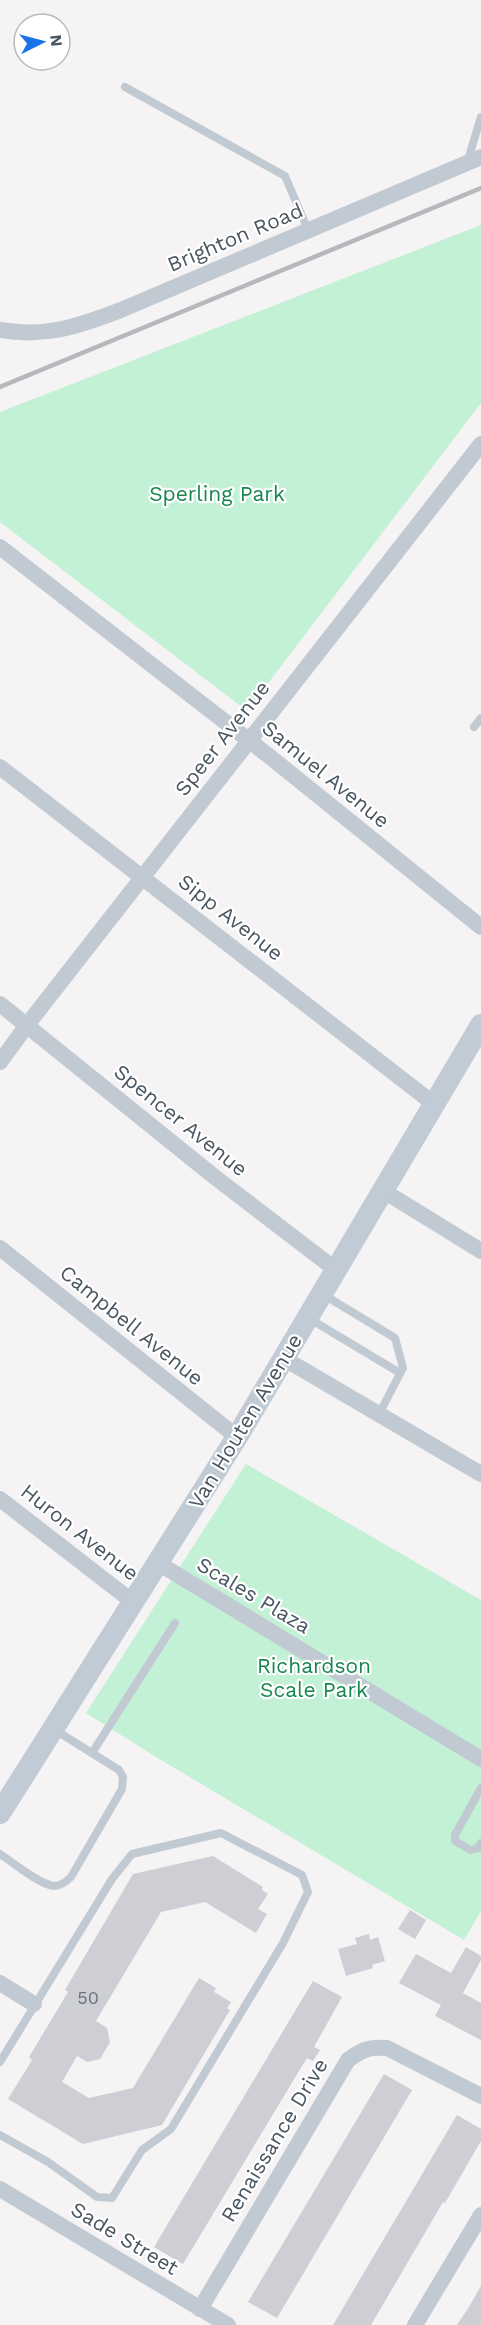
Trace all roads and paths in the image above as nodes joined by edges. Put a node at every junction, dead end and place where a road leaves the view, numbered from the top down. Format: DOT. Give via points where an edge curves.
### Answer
graph roads {
  1 [pos="125,87"];
  2 [pos="481,117"];
  3 [pos="474,160"];
  4 [pos="308,230"];
  5 [pos="0,330"];
  6 [pos="481,444"];
  7 [pos="0,548"];
  8 [pos="481,718"];
  9 [pos="474,727"];
  10 [pos="249,740"];
  11 [pos="0,767"];
  12 [pos="142,877"];
  13 [pos="481,927"];
  14 [pos="0,1004"];
  15 [pos="27,1025"];
  16 [pos="481,1026"];
  17 [pos="0,1062"];
  18 [pos="434,1104"];
  19 [pos="382,1190"];
  20 [pos="0,1248"];
  21 [pos="481,1251"];
  22 [pos="335,1269"];
  23 [pos="321,1294"];
  24 [pos="307,1317"];
  25 [pos="283,1358"];
  26 [pos="400,1373"];
  27 [pos="379,1414"];
  28 [pos="237,1437"];
  29 [pos="481,1474"];
  30 [pos="0,1498"];
  31 [pos="158,1563"];
  32 [pos="133,1602"];
  33 [pos="175,1623"];
  34 [pos="52,1728"];
  35 [pos="92,1753"];
  36 [pos="481,1759"];
  37 [pos="481,1788"];
  38 [pos="0,1813"];
  39 [pos="481,1843"];
  40 [pos="0,1854"];
  41 [pos="0,1983"];
  42 [pos="34,2004"];
  43 [pos="0,2062"];
  44 [pos="481,2096"];
  45 [pos="0,2134"];
  46 [pos="0,2189"];
  47 [pos="481,2215"];
  48 [pos="200,2309"];
  49 [pos="228,2325"];
  50 [pos="416,2325"];
  1 -- 4 [label="lane" via="285,177"];
  2 -- 3 [label="lane"];
  3 -- 4 [label="street, Brighton Road"];
  4 -- 5 [label="street, Brighton Road" via="73,328 40,333"];
  6 -- 10 [label="street, Speer Avenue"];
  7 -- 10 [label="street, Samuel Avenue"];
  8 -- 9 [label="lane"];
  10 -- 12 [label="street, Speer Avenue"];
  10 -- 13 [label="street, Samuel Avenue"];
  11 -- 12 [label="street, Sipp Avenue"];
  12 -- 15 [label="street, Speer Avenue"];
  12 -- 18 [label="street, Sipp Avenue"];
  14 -- 15 [label="street, Spencer Avenue"];
  15 -- 17 [label="street, Speer Avenue"];
  15 -- 22 [label="street, Spencer Avenue"];
  16 -- 18 [label="main road, Van Houten Avenue"];
  18 -- 19 [label="main road, Van Houten Avenue"];
  19 -- 21 [label="street"];
  19 -- 22 [label="main road, Van Houten Avenue"];
  20 -- 28 [label="street, Campbell Avenue"];
  22 -- 23 [label="main road, Van Houten Avenue"];
  23 -- 24 [label="main road, Van Houten Avenue"];
  23 -- 26 [label="lane" via="395,1338 403,1368"];
  24 -- 25 [label="main road, Van Houten Avenue"];
  24 -- 26 [label="lane"];
  25 -- 27 [label="street"];
  25 -- 28 [label="main road, Van Houten Avenue"];
  26 -- 27 [label="lane"];
  27 -- 29 [label="street"];
  28 -- 31 [label="main road, Van Houten Avenue"];
  30 -- 32 [label="street, Huron Avenue"];
  31 -- 32 [label="main road, Van Houten Avenue"];
  31 -- 36 [label="street, Scales Plaza"];
  32 -- 34 [label="main road, Van Houten Avenue"];
  33 -- 35 [label="lane"];
  34 -- 35 [label="lane"];
  34 -- 38 [label="main road, Van Houten Avenue"];
  35 -- 40 [label="lane" via="119,1770 122,1789 71,1877 54,1886"];
  37 -- 39 [label="lane" via="455,1835 455,1841 471,1850"];
  41 -- 42 [label="street"];
  42 -- 43 [label="lane"];
  42 -- 45 [label="lane" via="112,1879 132,1854 221,1833 302,1875 308,1892 284,1943 171,2129 142,2150 112,2198 97,2197"];
  44 -- 48 [label="street, Renaissance Drive" via="387,2048 371,2047 358,2052 348,2060"];
  46 -- 48 [label="street, Sade Street"];
  47 -- 50 [label="street"];
  48 -- 49 [label="street, Sade Street"];
}
